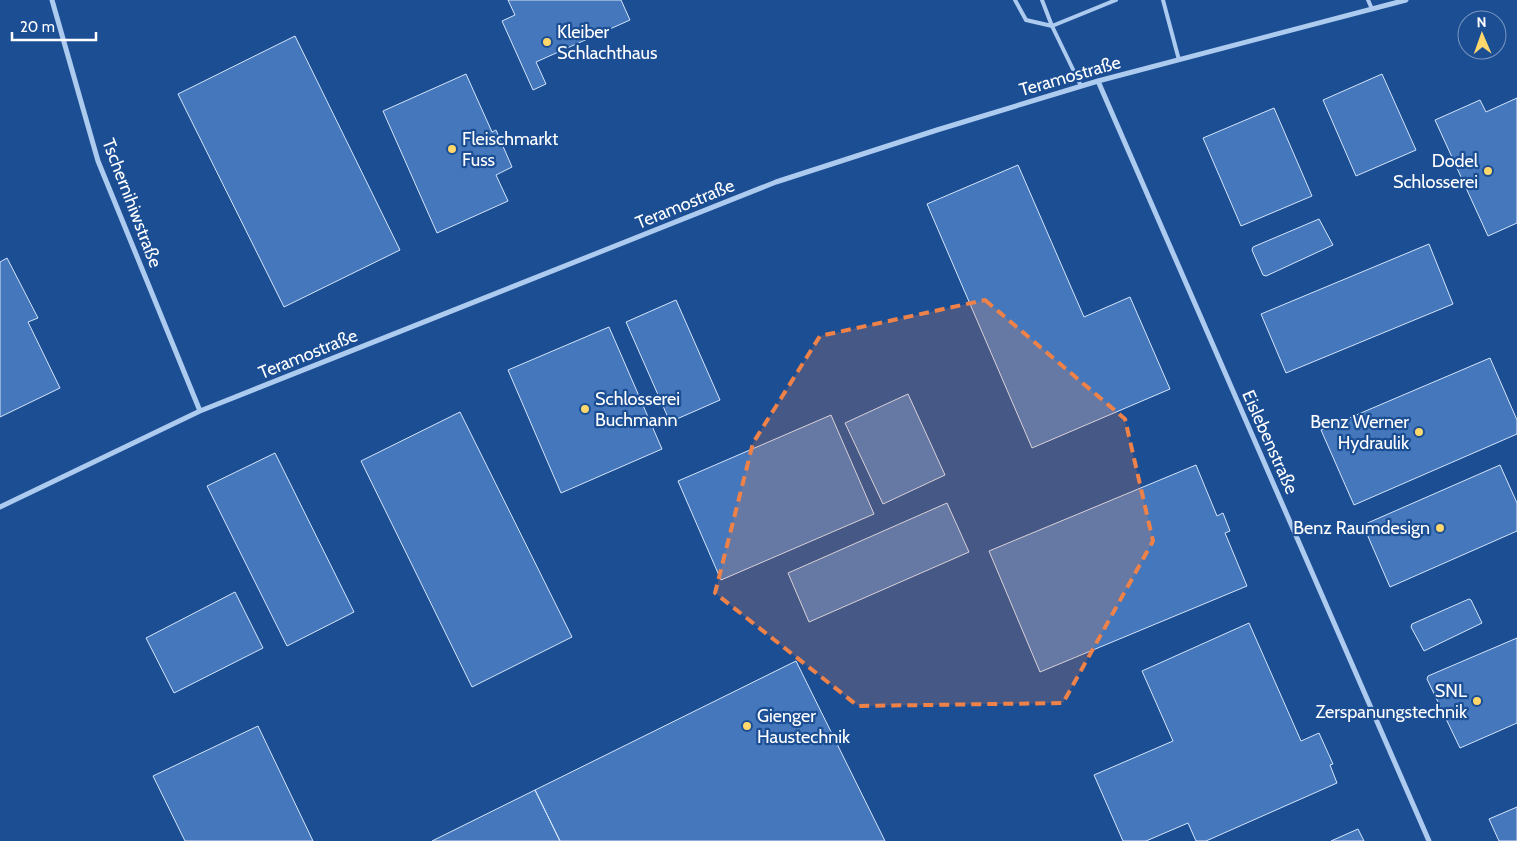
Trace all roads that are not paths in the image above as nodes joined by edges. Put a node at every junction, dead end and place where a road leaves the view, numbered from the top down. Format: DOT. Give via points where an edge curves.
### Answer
graph roads {
  1 [pos="52,0"];
  2 [pos="1015,0"];
  3 [pos="1042,0"];
  4 [pos="1116,0"];
  5 [pos="1163,0"];
  6 [pos="1368,0"];
  7 [pos="1406,0"];
  8 [pos="1372,9"];
  9 [pos="1052,26"];
  10 [pos="1179,60"];
  11 [pos="1098,81"];
  12 [pos="1081,86"];
  13 [pos="200,411"];
  14 [pos="0,508"];
  15 [pos="1429,841"];
  1 -- 13 [label="street, Tschernihiwstraße" via="98,161"];
  2 -- 9 [label="lane" via="1026,20"];
  3 -- 9 [label="lane"];
  4 -- 9 [label="lane"];
  5 -- 10 [label="lane"];
  6 -- 8 [label="lane"];
  7 -- 8 [label="street, Teramostraße"];
  8 -- 10 [label="street, Teramostraße"];
  9 -- 12 [label="lane"];
  10 -- 11 [label="street, Teramostraße"];
  11 -- 12 [label="street, Teramostraße"];
  11 -- 15 [label="street, Eislebenstraße"];
  12 -- 13 [label="street, Teramostraße" via="776,182"];
  13 -- 14 [label="street, Teramostraße"];
}
